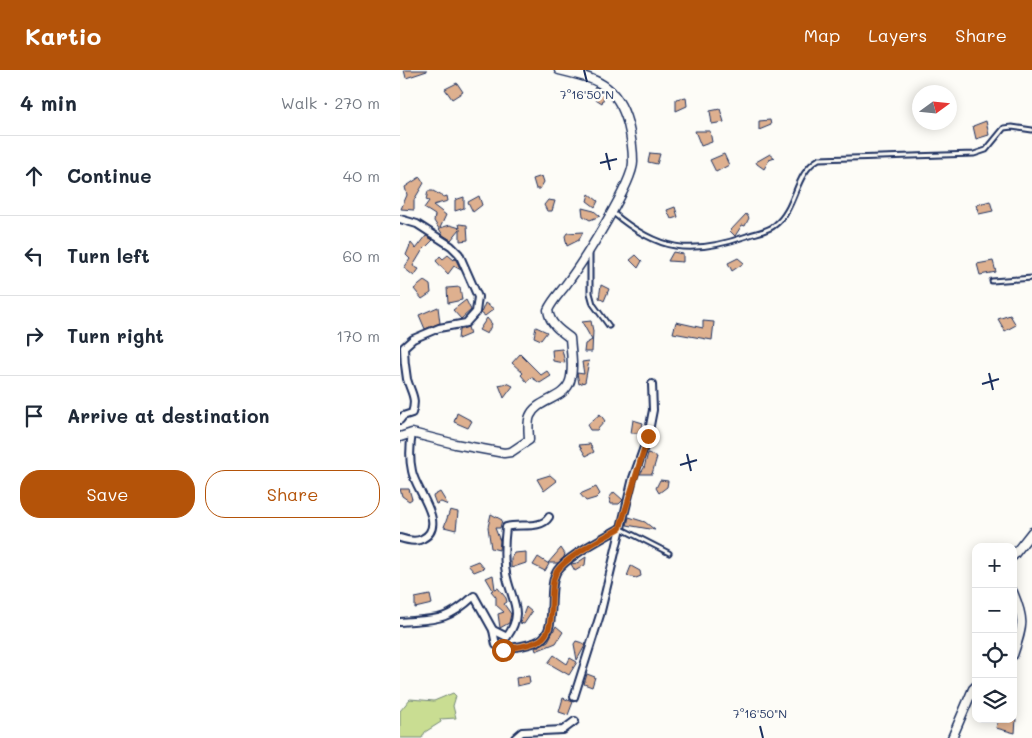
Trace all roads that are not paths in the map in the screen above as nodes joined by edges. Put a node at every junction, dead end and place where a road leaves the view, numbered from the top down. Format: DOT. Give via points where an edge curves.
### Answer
graph roads {
  1 [pos="559,70"];
  2 [pos="1032,130"];
  3 [pos="612,211"];
  4 [pos="400,219"];
  5 [pos="590,248"];
  6 [pos="1032,278"];
  7 [pos="992,281"];
  8 [pos="609,326"];
  9 [pos="652,384"];
  10 [pos="400,420"];
  11 [pos="412,432"];
  12 [pos="400,437"];
  13 [pos="549,517"];
  14 [pos="620,528"];
  15 [pos="1032,532"];
  16 [pos="400,538"];
  17 [pos="1017,551"];
  18 [pos="669,553"];
  19 [pos="1017,602"];
  20 [pos="400,622"];
  21 [pos="493,630"];
  22 [pos="1017,643"];
  23 [pos="972,691"];
  24 [pos="574,697"];
  25 [pos="575,721"];
  26 [pos="515,738"];
  27 [pos="952,738"];
  1 -- 3 [label="street" via="594,78 611,89 624,110 633,163"];
  2 -- 3 [label="lane" via="1012,126 1004,128 986,150 974,154 819,159 802,176 787,210 775,226 737,239 688,249 657,242 630,227"];
  3 -- 5 [label="street"];
  4 -- 10 [label="street" via="417,224 451,246 478,297 476,312 466,323 439,328 412,339 404,347 408,381 415,404 412,413"];
  5 -- 8 [label="lane" via="590,293 593,304"];
  5 -- 11 [label="street" via="548,310 554,326 570,338 570,383 564,392 534,410 529,418 529,440 504,453"];
  6 -- 7 [label="lane"];
  9 -- 14 [label="street" via="653,410 648,436"];
  11 -- 12 [label="street"];
  11 -- 16 [label="street" via="412,473 434,519 431,531 419,541"];
  13 -- 21 [label="street" via="538,525 506,527 507,581 517,611 507,637"];
  14 -- 18 [label="lane"];
  14 -- 21 [label="street" via="577,554 557,572 550,622 540,641 503,650 496,645"];
  14 -- 24 [label="street" via="600,616"];
  15 -- 17 [label="street"];
  19 -- 22 [label="street" via="1022,614 1022,629"];
  20 -- 21 [label="street" via="440,619 459,611 474,596"];
  23 -- 27 [label="street"];
  25 -- 26 [label="street" via="563,730 522,732"];
}
